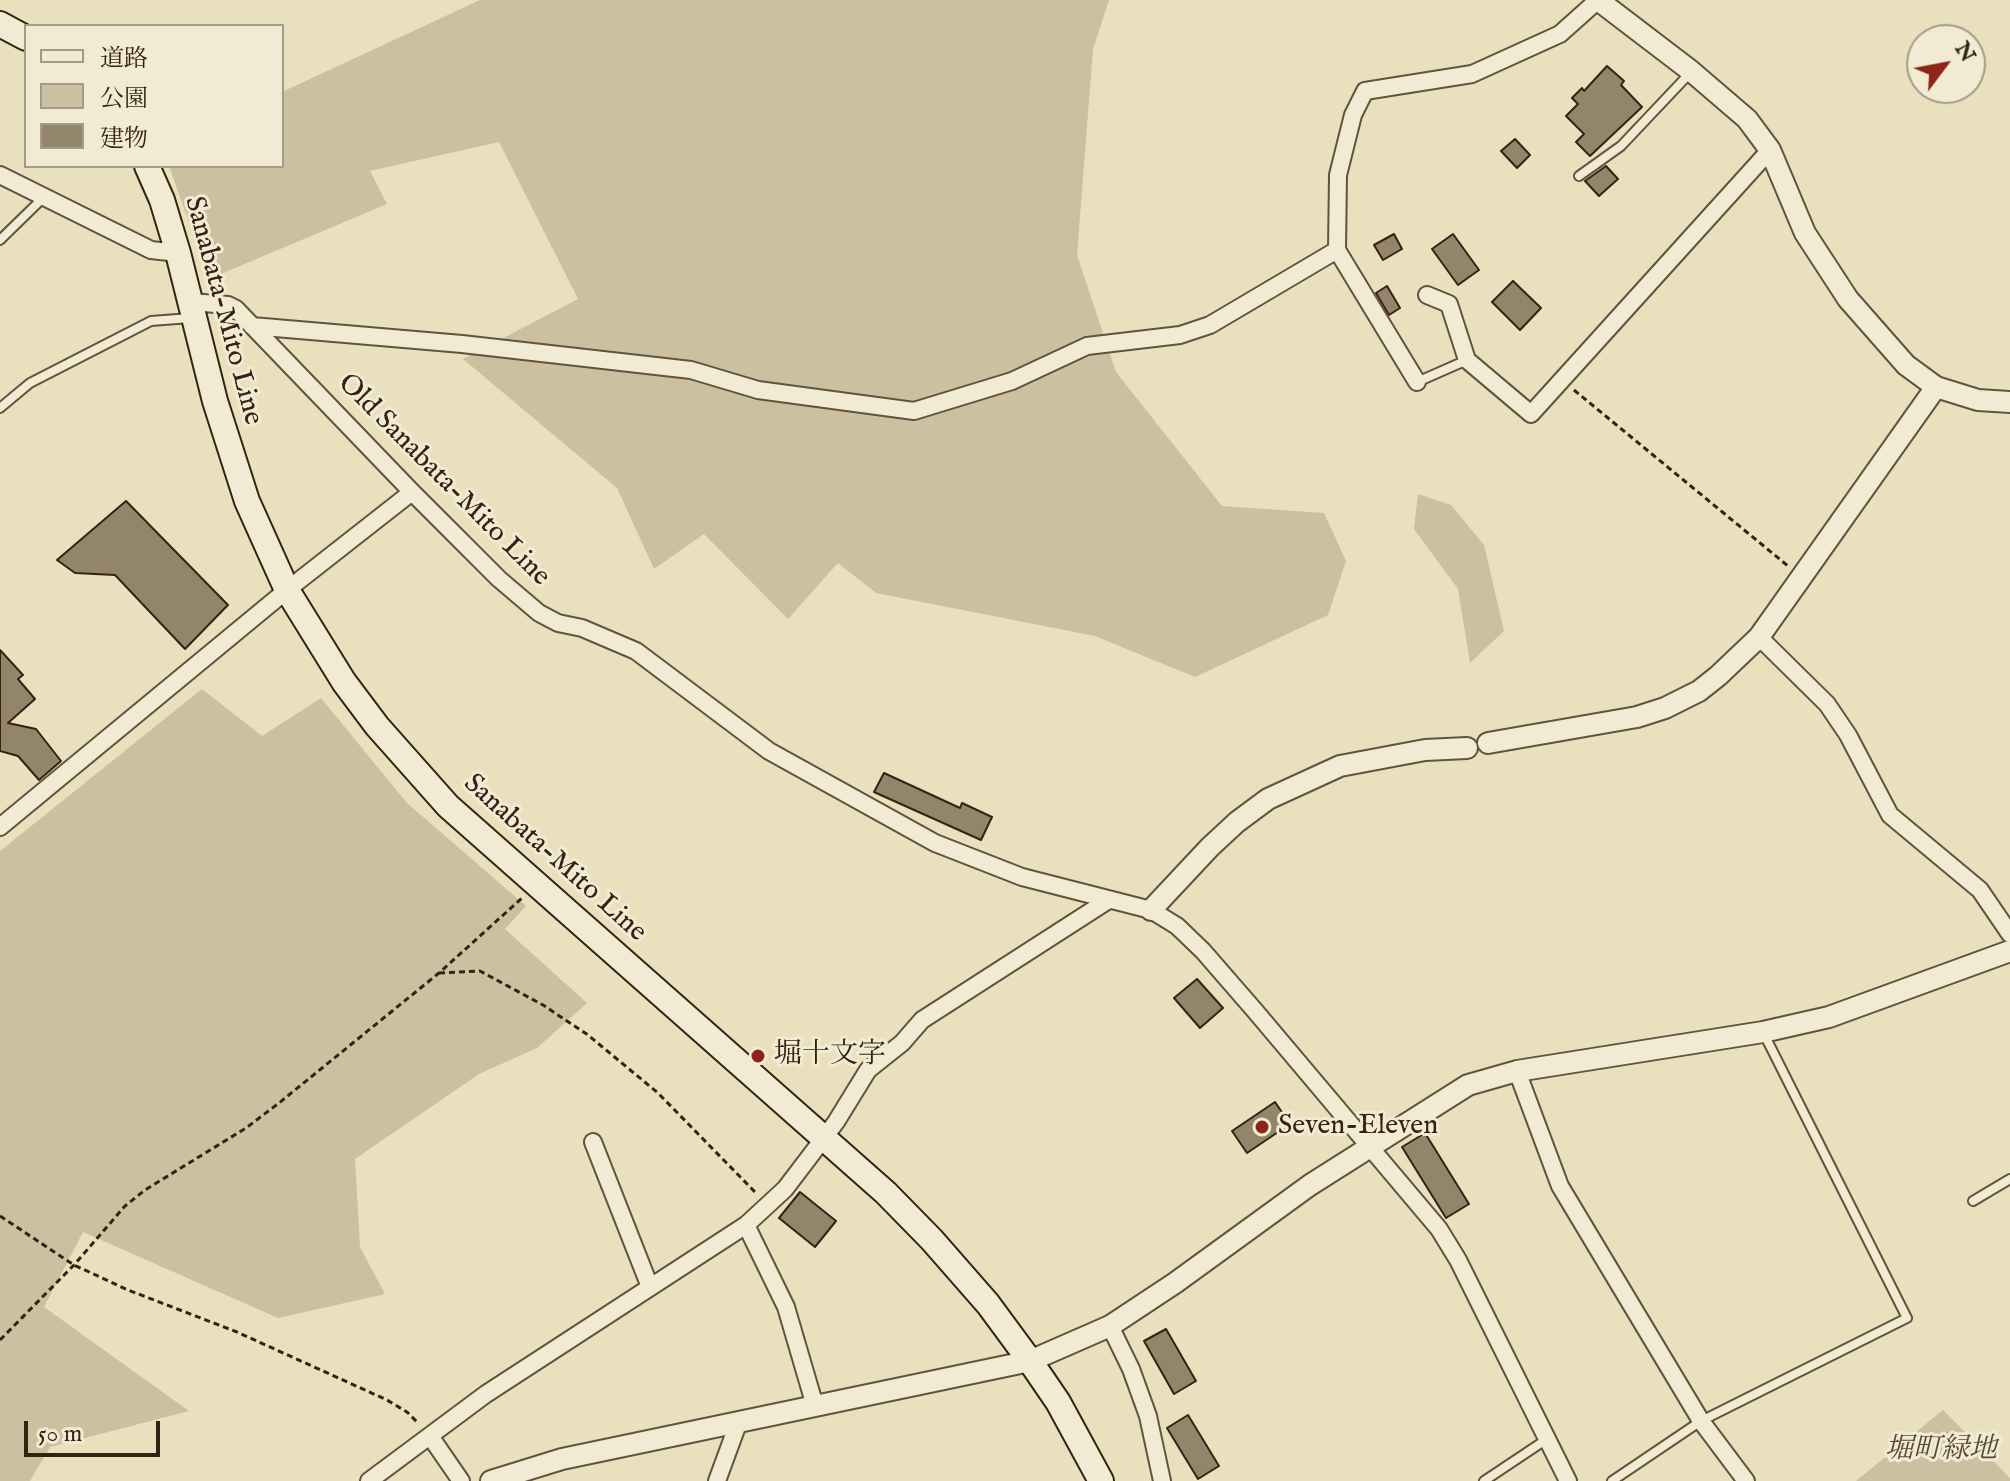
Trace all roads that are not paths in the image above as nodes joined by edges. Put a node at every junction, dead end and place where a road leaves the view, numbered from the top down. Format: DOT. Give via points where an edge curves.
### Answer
graph roads {
  1 [pos="1598,0"];
  2 [pos="0,24"];
  3 [pos="24,37"];
  4 [pos="1691,71"];
  5 [pos="1770,150"];
  6 [pos="148,168"];
  7 [pos="0,175"];
  8 [pos="1579,176"];
  9 [pos="44,197"];
  10 [pos="0,240"];
  11 [pos="1337,250"];
  12 [pos="178,253"];
  13 [pos="1427,295"];
  14 [pos="193,310"];
  15 [pos="252,326"];
  16 [pos="1467,360"];
  17 [pos="1417,382"];
  18 [pos="1936,387"];
  19 [pos="2010,402"];
  20 [pos="0,408"];
  21 [pos="412,492"];
  22 [pos="287,590"];
  23 [pos="1759,637"];
  24 [pos="1488,743"];
  25 [pos="1467,748"];
  26 [pos="0,827"];
  27 [pos="1107,901"];
  28 [pos="1151,910"];
  29 [pos="2010,934"];
  30 [pos="2010,951"];
  31 [pos="1763,1032"];
  32 [pos="1517,1071"];
  33 [pos="823,1138"];
  34 [pos="593,1142"];
  35 [pos="1370,1146"];
  36 [pos="2010,1179"];
  37 [pos="1973,1201"];
  38 [pos="746,1225"];
  39 [pos="650,1287"];
  40 [pos="1110,1326"];
  41 [pos="1030,1361"];
  42 [pos="815,1406"];
  43 [pos="739,1421"];
  44 [pos="1701,1421"];
  45 [pos="430,1436"];
  46 [pos="1548,1439"];
  47 [pos="502,1479"];
  48 [pos="369,1481"];
  49 [pos="461,1481"];
  50 [pos="717,1481"];
  51 [pos="1101,1481"];
  52 [pos="1162,1481"];
  53 [pos="1484,1481"];
  54 [pos="1568,1481"];
  55 [pos="1612,1481"];
  56 [pos="1746,1481"];
  1 -- 4 [label="street"];
  1 -- 11 [label="street" via="1560,34 1472,74 1365,91 1353,115 1338,175"];
  2 -- 3 [label="main road"];
  4 -- 5 [label="street" via="1747,119"];
  4 -- 8 [label="lane" via="1621,146"];
  5 -- 16 [label="street" via="1531,414"];
  5 -- 18 [label="street" via="1805,233 1848,299 1906,365"];
  6 -- 12 [label="main road, Sanabata-Mito Line"];
  7 -- 9 [label="street"];
  9 -- 10 [label="lane"];
  9 -- 12 [label="street" via="151,250"];
  11 -- 15 [label="street" via="1210,325 1180,335 1087,346 1012,381 914,411 758,390 691,370"];
  11 -- 17 [label="street"];
  12 -- 14 [label="main road, Sanabata-Mito Line"];
  13 -- 16 [label="street" via="1449,304"];
  14 -- 15 [label="street, Old Sanabata-Mito Line" via="228,305"];
  14 -- 20 [label="lane" via="151,321 30,383"];
  14 -- 22 [label="main road, Sanabata-Mito Line" via="231,455"];
  15 -- 21 [label="street, Old Sanabata-Mito Line"];
  16 -- 17 [label="lane"];
  18 -- 19 [label="street" via="1978,400"];
  18 -- 23 [label="street"];
  21 -- 22 [label="street"];
  21 -- 27 [label="street, Old Sanabata-Mito Line" via="539,613 636,651 769,751 935,843 1022,877"];
  22 -- 26 [label="street"];
  22 -- 33 [label="main road, Sanabata-Mito Line" via="344,682 448,806"];
  23 -- 24 [label="street" via="1699,691 1665,708 1601,725"];
  23 -- 29 [label="street" via="1827,704 1890,815 1980,890"];
  25 -- 28 [label="street" via="1340,766 1268,799 1219,839"];
  27 -- 28 [label="street, Old Sanabata-Mito Line"];
  27 -- 33 [label="street" via="922,1020 868,1070"];
  28 -- 35 [label="street, Old Sanabata-Mito Line" via="1203,951"];
  30 -- 31 [label="street" via="1829,1017"];
  31 -- 32 [label="street"];
  31 -- 44 [label="lane" via="1907,1318"];
  32 -- 35 [label="street" via="1468,1085"];
  32 -- 44 [label="street" via="1560,1186"];
  33 -- 38 [label="street" via="785,1189"];
  33 -- 41 [label="main road, Sanabata-Mito Line" via="932,1240"];
  34 -- 39 [label="street"];
  35 -- 40 [label="street"];
  35 -- 46 [label="street, Old Sanabata-Mito Line" via="1452,1249"];
  36 -- 37 [label="lane"];
  38 -- 39 [label="street"];
  38 -- 42 [label="street" via="786,1307"];
  39 -- 45 [label="street"];
  40 -- 41 [label="street"];
  40 -- 52 [label="street" via="1148,1416"];
  41 -- 42 [label="street"];
  41 -- 51 [label="main road, Sanabata-Mito Line"];
  42 -- 43 [label="street"];
  43 -- 47 [label="street" via="562,1459"];
  43 -- 50 [label="street"];
  44 -- 55 [label="lane"];
  44 -- 56 [label="street"];
  45 -- 48 [label="street"];
  45 -- 49 [label="street"];
  46 -- 53 [label="lane"];
  46 -- 54 [label="street, Old Sanabata-Mito Line"];
}
